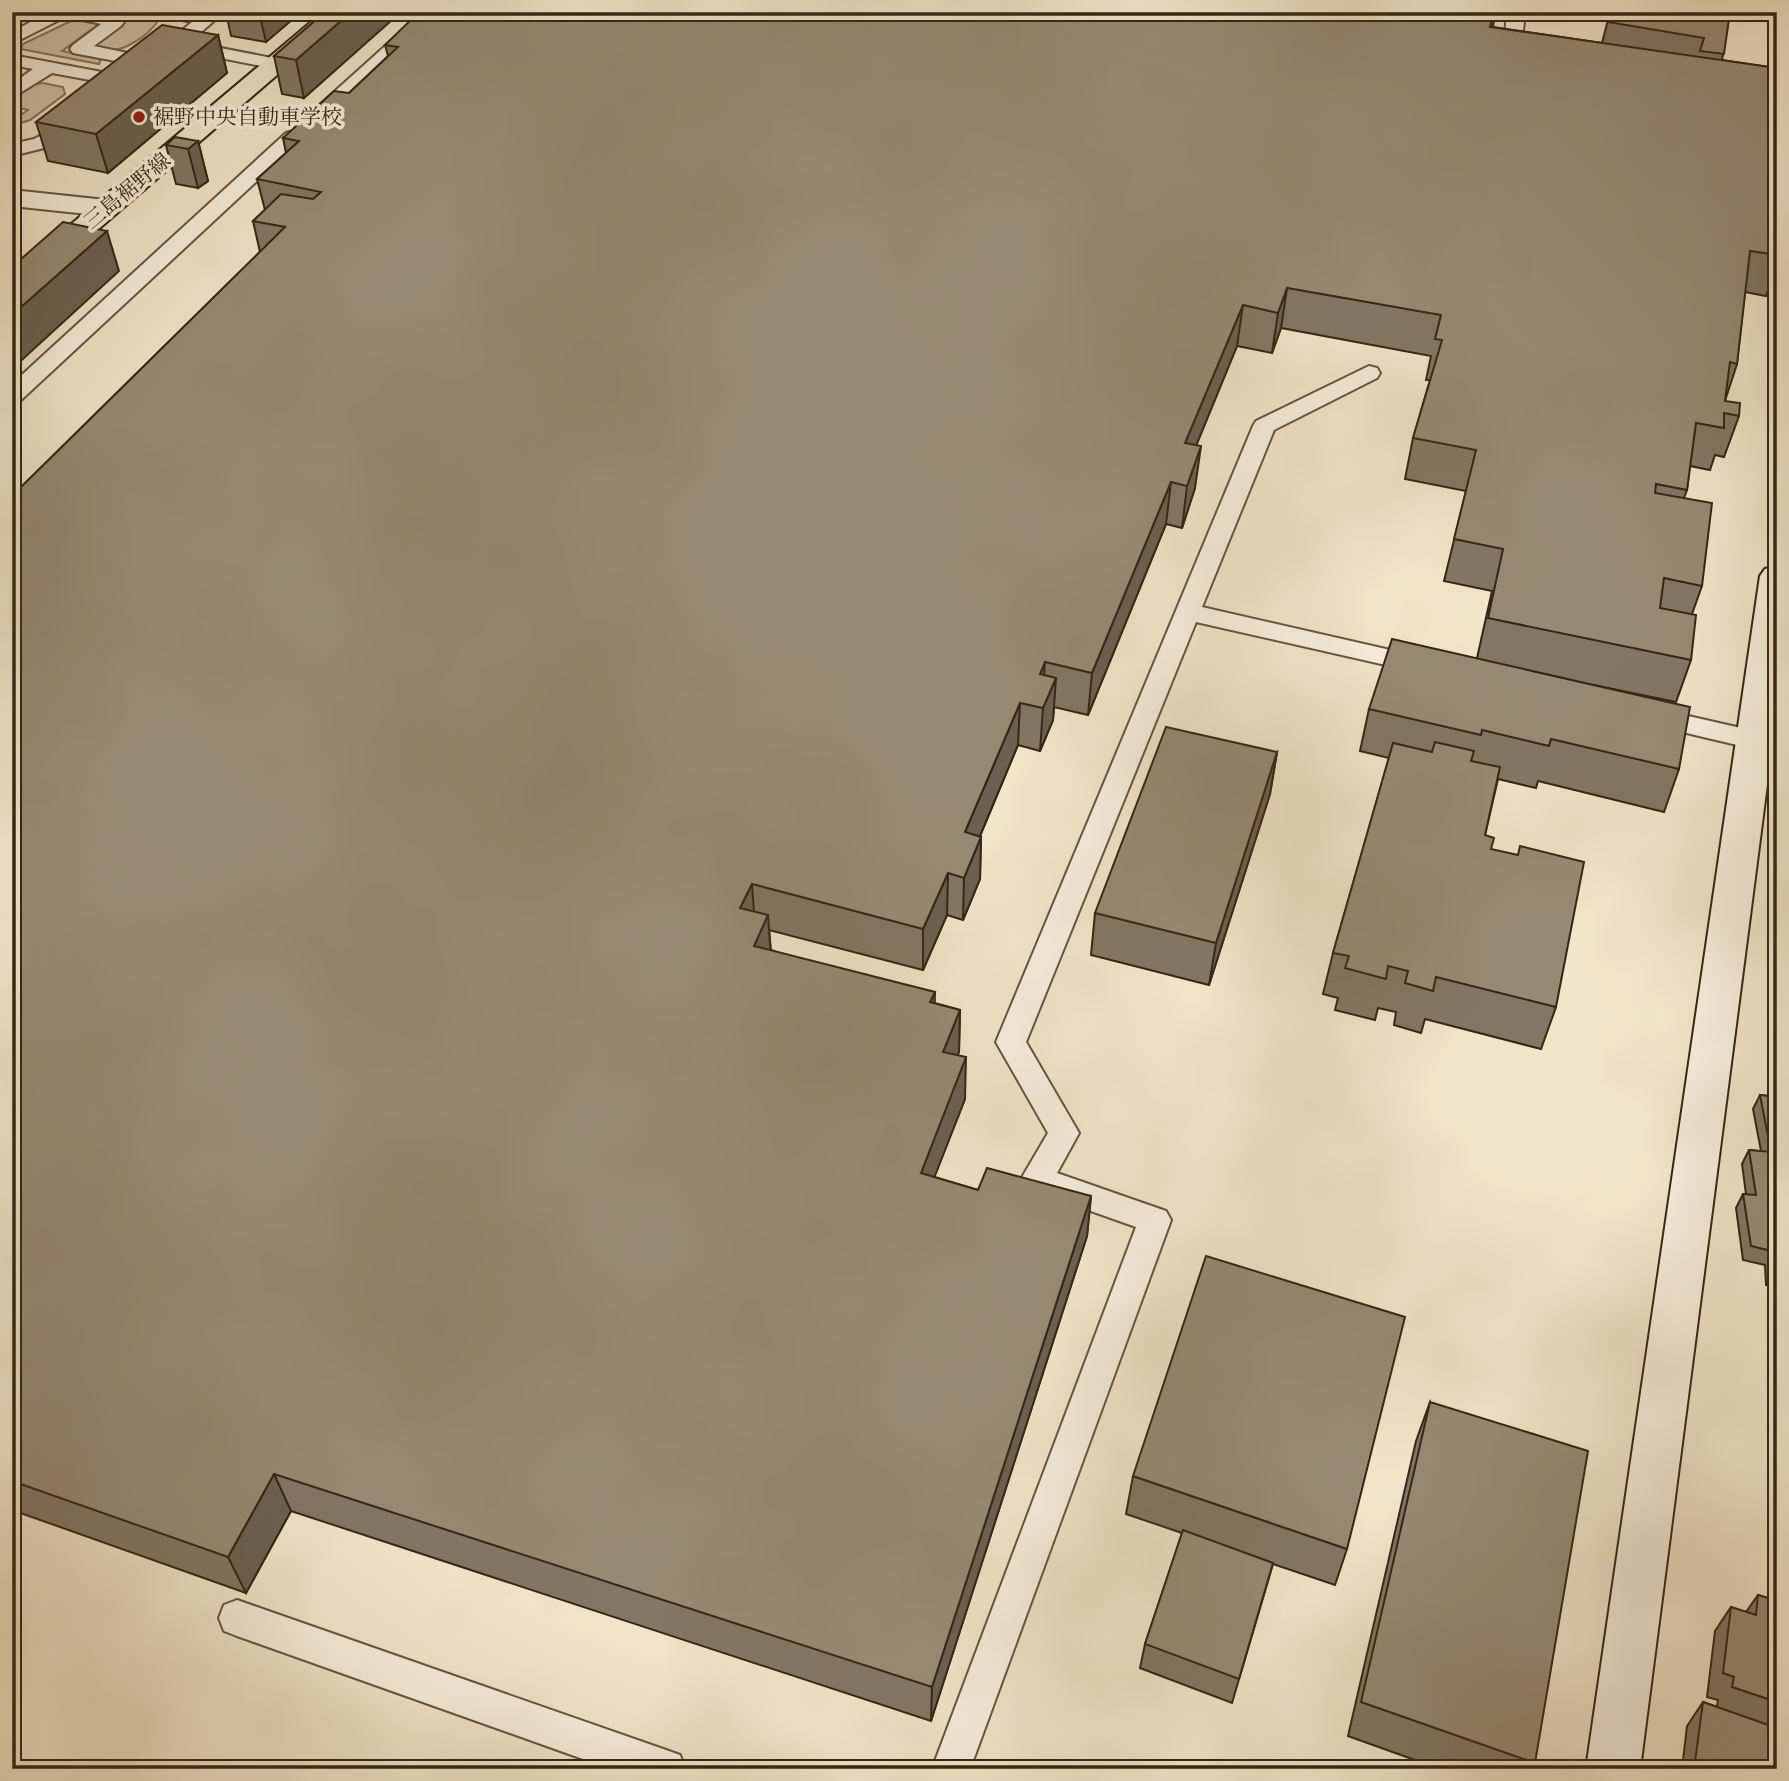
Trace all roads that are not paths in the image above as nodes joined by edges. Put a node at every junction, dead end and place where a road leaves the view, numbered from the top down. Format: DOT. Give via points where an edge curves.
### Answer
graph roads {
  1 [pos="167,12"];
  2 [pos="338,12"];
  3 [pos="433,12"];
  4 [pos="1509,12"];
  5 [pos="57,13"];
  6 [pos="212,16"];
  7 [pos="12,39"];
  8 [pos="176,44"];
  9 [pos="1514,49"];
  10 [pos="12,60"];
  11 [pos="152,63"];
  12 [pos="277,64"];
  13 [pos="48,67"];
  14 [pos="128,82"];
  15 [pos="12,93"];
  16 [pos="108,98"];
  17 [pos="88,114"];
  18 [pos="320,115"];
  19 [pos="293,137"];
  20 [pos="12,150"];
  21 [pos="12,198"];
  22 [pos="106,208"];
  23 [pos="12,289"];
  24 [pos="1369,373"];
  25 [pos="12,396"];
  26 [pos="1777,576"];
  27 [pos="1188,612"];
  28 [pos="1444,670"];
  29 [pos="1619,709"];
  30 [pos="1754,740"];
  31 [pos="236,1618"];
  32 [pos="666,1769"];
  33 [pos="951,1769"];
  34 [pos="1613,1769"];
  1 -- 6 [label="lane"];
  2 -- 12 [label="main road, 三島裾野線"];
  3 -- 18 [label="lane"];
  4 -- 9 [label="lane" via="1515,22"];
  5 -- 7 [label="lane"];
  5 -- 11 [label="lane" via="115,22 79,49"];
  6 -- 8 [label="lane"];
  8 -- 11 [label="lane"];
  8 -- 12 [label="lane"];
  10 -- 13 [label="lane"];
  11 -- 14 [label="lane"];
  12 -- 22 [label="main road, 三島裾野線"];
  13 -- 14 [label="lane"];
  13 -- 15 [label="lane"];
  14 -- 16 [label="lane"];
  17 -- 20 [label="lane" via="41,143"];
  19 -- 25 [label="lane"];
  21 -- 22 [label="street"];
  22 -- 23 [label="main road, 三島裾野線"];
  24 -- 27 [label="lane" via="1264,426"];
  26 -- 30 [label="street"];
  27 -- 28 [label="lane"];
  27 -- 33 [label="lane" via="1012,1042 1064,1133 1037,1179 1154,1220"];
  29 -- 30 [label="lane"];
  30 -- 34 [label="street"];
  31 -- 32 [label="lane"];
}
